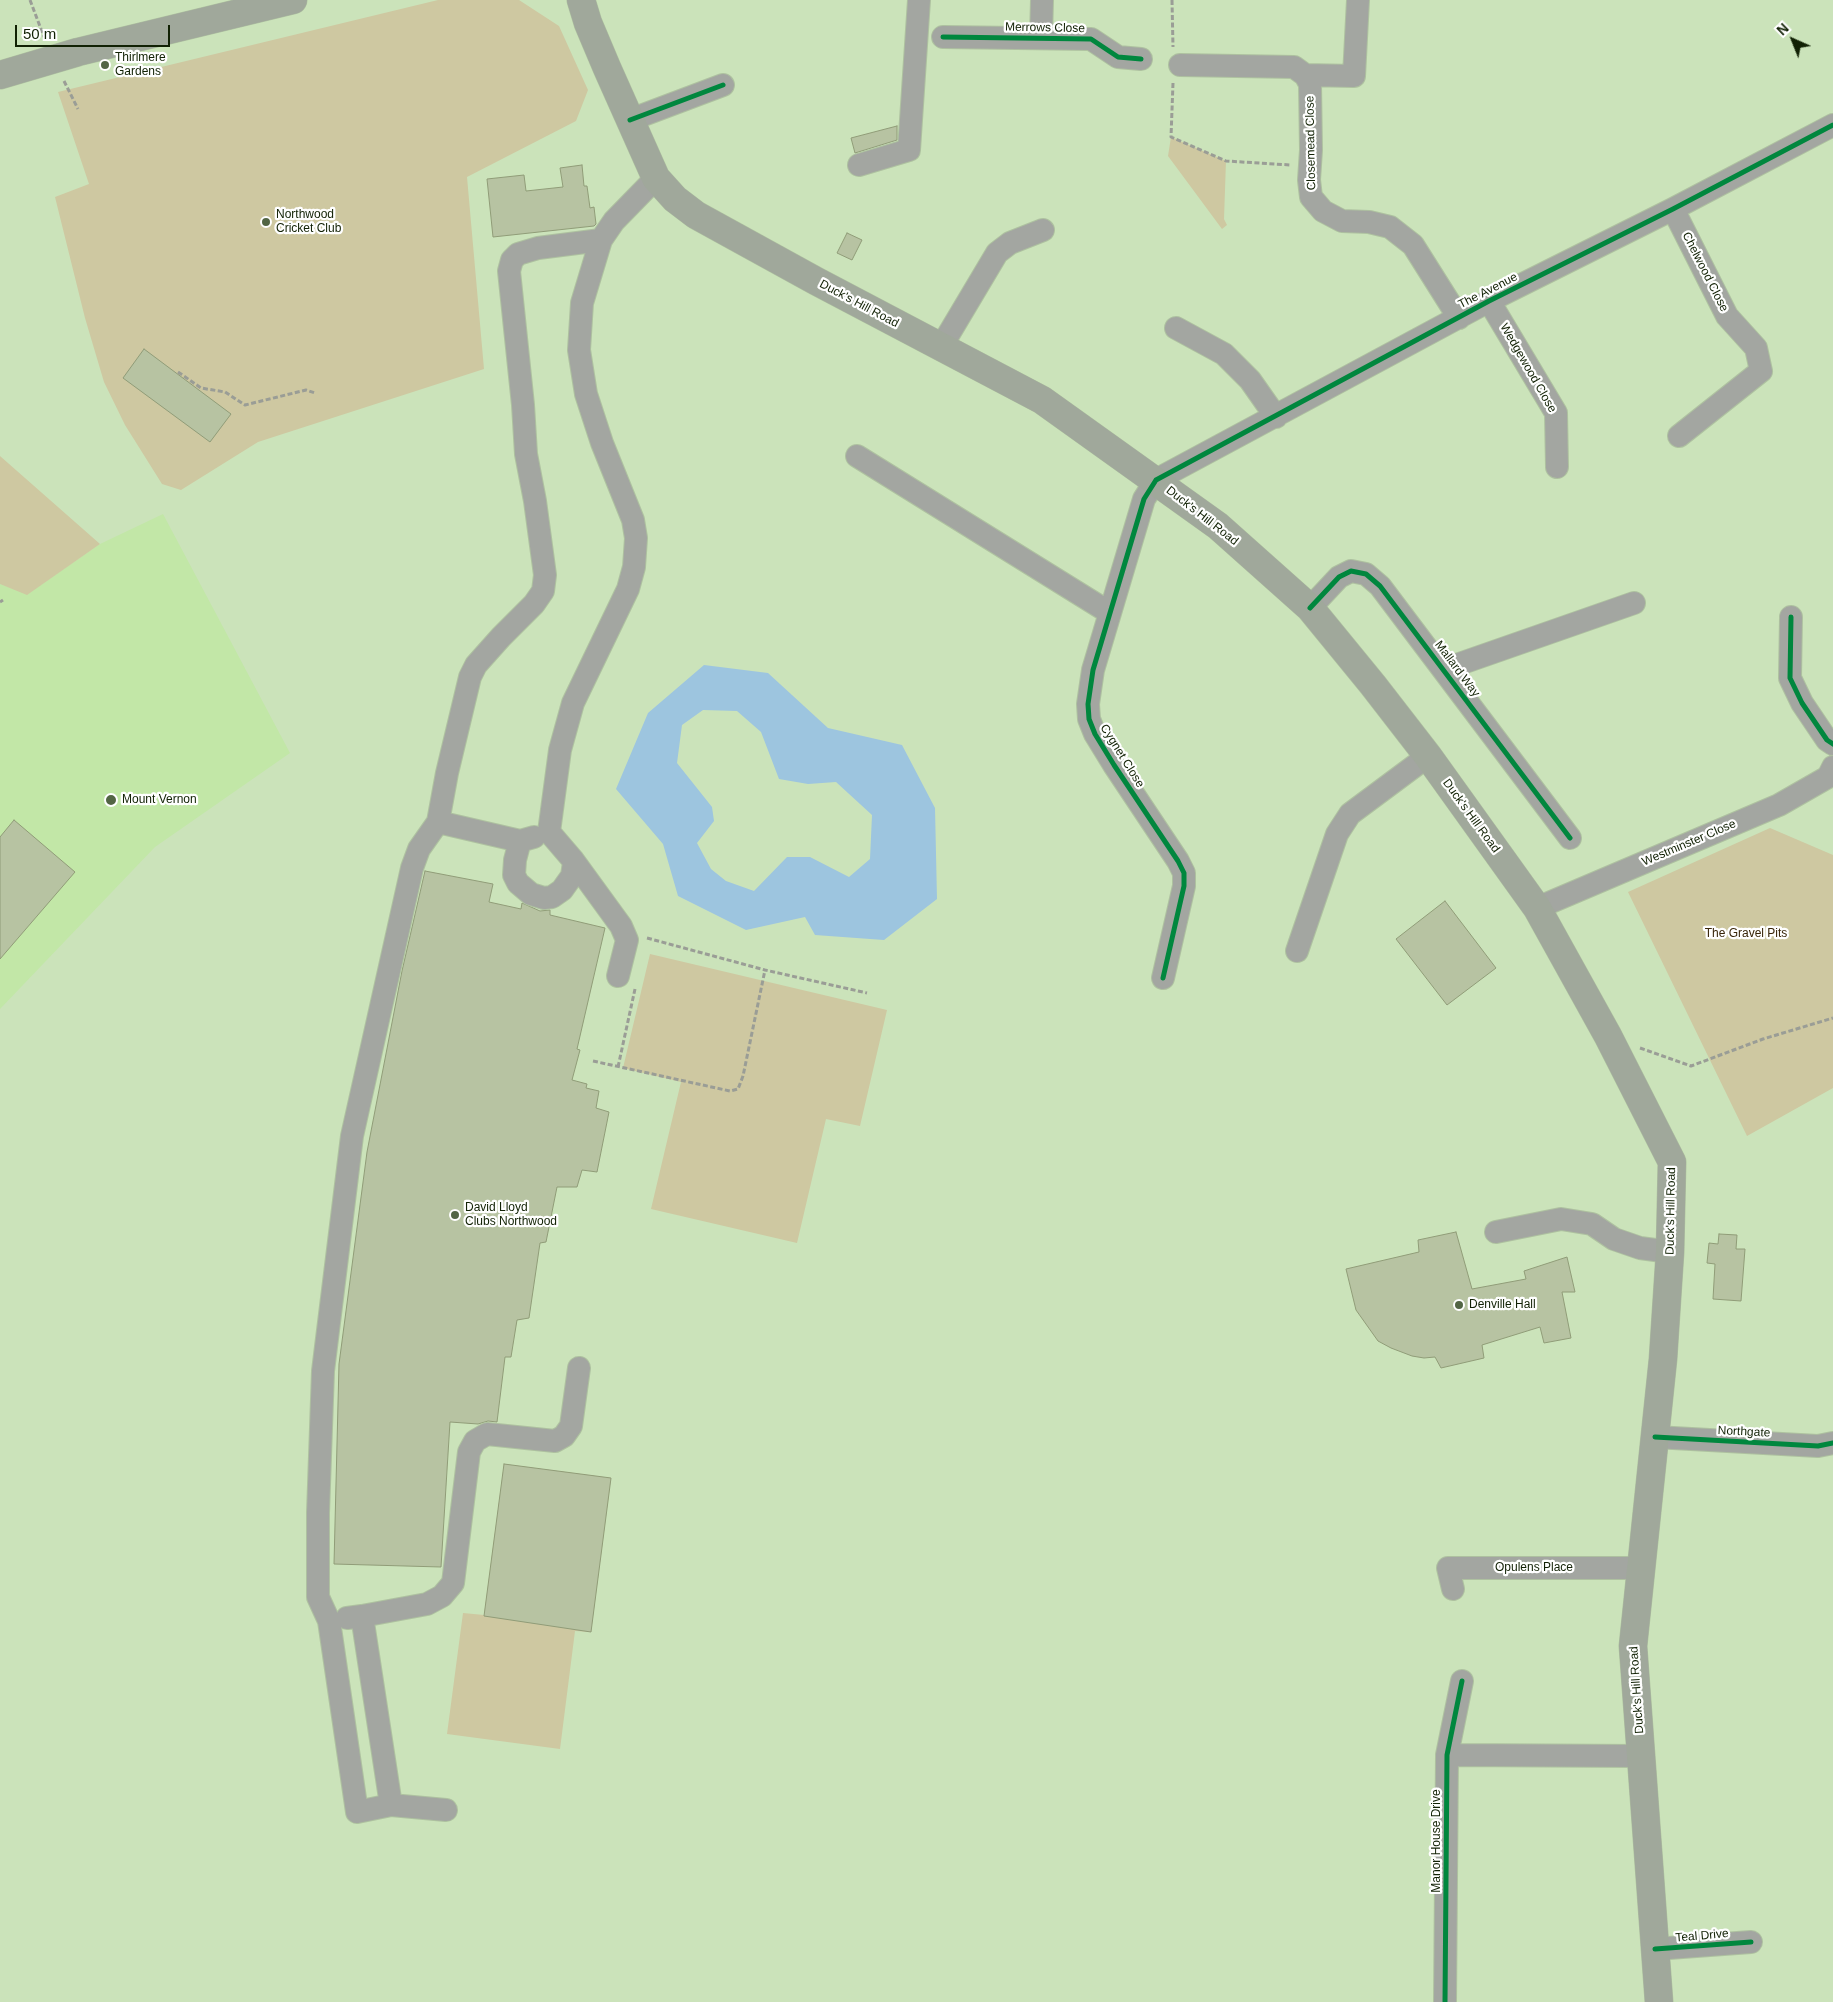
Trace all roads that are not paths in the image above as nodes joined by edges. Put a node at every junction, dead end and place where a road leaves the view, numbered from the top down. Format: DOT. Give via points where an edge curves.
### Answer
graph roads {
  1 [pos="292,0"];
  2 [pos="565,0"];
  3 [pos="919,0"];
  4 [pos="1042,0"];
  5 [pos="1358,0"];
  6 [pos="585,12"];
  7 [pos="943,37"];
  8 [pos="1041,38"];
  9 [pos="1141,58"];
  10 [pos="1177,65"];
  11 [pos="0,75"];
  12 [pos="1305,76"];
  13 [pos="723,85"];
  14 [pos="630,120"];
  15 [pos="1833,125"];
  16 [pos="859,165"];
  17 [pos="656,178"];
  18 [pos="1673,209"];
  19 [pos="1044,230"];
  20 [pos="601,240"];
  21 [pos="1489,301"];
  22 [pos="1459,318"];
  23 [pos="1176,328"];
  24 [pos="941,347"];
  25 [pos="1276,417"];
  26 [pos="1679,436"];
  27 [pos="857,456"];
  28 [pos="1557,467"];
  29 [pos="1156,480"];
  30 [pos="1634,603"];
  31 [pos="1310,608"];
  32 [pos="1110,613"];
  33 [pos="1792,617"];
  34 [pos="1445,670"];
  35 [pos="1833,744"];
  36 [pos="1428,756"];
  37 [pos="1833,767"];
  38 [pos="438,822"];
  39 [pos="549,832"];
  40 [pos="1570,838"];
  41 [pos="520,841"];
  42 [pos="574,862"];
  43 [pos="1537,908"];
  44 [pos="1297,952"];
  45 [pos="1163,978"];
  46 [pos="627,980"];
  47 [pos="1496,1232"];
  48 [pos="1670,1252"];
  49 [pos="579,1368"];
  50 [pos="1655,1437"];
  51 [pos="1833,1444"];
  52 [pos="1641,1568"];
  53 [pos="1453,1589"];
  54 [pos="362,1616"];
  55 [pos="329,1621"];
  56 [pos="1462,1681"];
  57 [pos="1448,1755"];
  58 [pos="1642,1756"];
  59 [pos="391,1805"];
  60 [pos="446,1810"];
  61 [pos="1751,1942"];
  62 [pos="1655,1949"];
  63 [pos="1445,2002"];
  64 [pos="1659,2002"];
  1 -- 11 [label="main road"];
  2 -- 6 [label="main road"];
  3 -- 16 [label="street" via="908,150"];
  4 -- 8 [label="street, Merrows Close"];
  5 -- 12 [label="street" via="1354,76"];
  6 -- 14 [label="main road, Duck's Hill Road"];
  7 -- 8 [label="street, Merrows Close"];
  8 -- 9 [label="street, Merrows Close" via="1091,39 1118,57"];
  10 -- 12 [label="street" via="1294,67"];
  12 -- 22 [label="street, Closemead Close" via="1310,84 1311,197 1323,211 1342,220 1390,227 1412,245"];
  13 -- 14 [label="street"];
  14 -- 17 [label="main road, Duck's Hill Road"];
  15 -- 18 [label="street, The Avenue"];
  17 -- 20 [label="street" via="614,221"];
  17 -- 24 [label="main road, Duck's Hill Road" via="675,199 696,215"];
  18 -- 21 [label="street, The Avenue"];
  18 -- 26 [label="street, Chelwood Close" via="1727,316 1756,348 1761,371"];
  19 -- 24 [label="street" via="1010,243 997,253"];
  20 -- 38 [label="street" via="538,248 518,254 512,260 509,271 526,454 545,575 543,591 476,665 470,677"];
  20 -- 39 [label="street" via="582,303 579,350 586,394 633,520 636,538 634,567 628,589 573,703 560,750"];
  21 -- 22 [label="street, The Avenue"];
  21 -- 28 [label="street, Wedgewood Close" via="1556,413"];
  22 -- 25 [label="street, The Avenue"];
  23 -- 25 [label="street" via="1224,354 1250,380"];
  24 -- 29 [label="main road, Duck's Hill Road" via="1042,400"];
  25 -- 29 [label="street, The Avenue"];
  27 -- 32 [label="street"];
  29 -- 31 [label="main road, Duck's Hill Road" via="1218,526"];
  29 -- 32 [label="street, Cygnet Close" via="1144,499"];
  30 -- 34 [label="street, Mallard Way"];
  31 -- 34 [label="street, Mallard Way" via="1340,577 1351,571 1366,574 1380,586"];
  31 -- 36 [label="main road, Duck's Hill Road"];
  32 -- 45 [label="street, Cygnet Close" via="1093,670 1089,720 1184,874"];
  33 -- 35 [label="street" via="1790,678 1802,703"];
  34 -- 40 [label="street, Mallard Way"];
  36 -- 43 [label="main road, Duck's Hill Road"];
  36 -- 44 [label="street" via="1350,814 1337,834"];
  37 -- 43 [label="street, Westminster Close" via="1828,777 1780,806"];
  38 -- 41 [label="street"];
  38 -- 55 [label="street" via="419,849 412,868 365,1072 345,1183 322,1380 318,1597"];
  39 -- 41 [label="street"];
  39 -- 42 [label="street"];
  41 -- 42 [label="street" via="514,875 518,884 531,894 552,897 562,890 572,876"];
  42 -- 46 [label="street" via="621,926 627,940"];
  43 -- 48 [label="main road, Duck's Hill Road" via="1608,1036 1672,1162"];
  47 -- 48 [label="street" via="1561,1219 1592,1224 1614,1239 1640,1248"];
  48 -- 50 [label="main road, Duck's Hill Road"];
  49 -- 54 [label="street" via="571,1426 564,1436 555,1441 487,1434 475,1441 469,1452 453,1583 442,1596 427,1604"];
  50 -- 51 [label="street, Northgate" via="1818,1446"];
  50 -- 52 [label="main road, Duck's Hill Road"];
  52 -- 53 [label="street, Opulens Place" via="1448,1568"];
  52 -- 58 [label="main road, Duck's Hill Road" via="1633,1646"];
  54 -- 55 [label="street"];
  54 -- 59 [label="street"];
  55 -- 59 [label="street" via="358,1812"];
  56 -- 57 [label="street, Manor House Drive"];
  57 -- 58 [label="street"];
  57 -- 63 [label="street, Manor House Drive"];
  58 -- 62 [label="main road, Duck's Hill Road"];
  59 -- 60 [label="street"];
  61 -- 62 [label="street, Teal Drive"];
  62 -- 64 [label="main road, Duck's Hill Road"];
}
